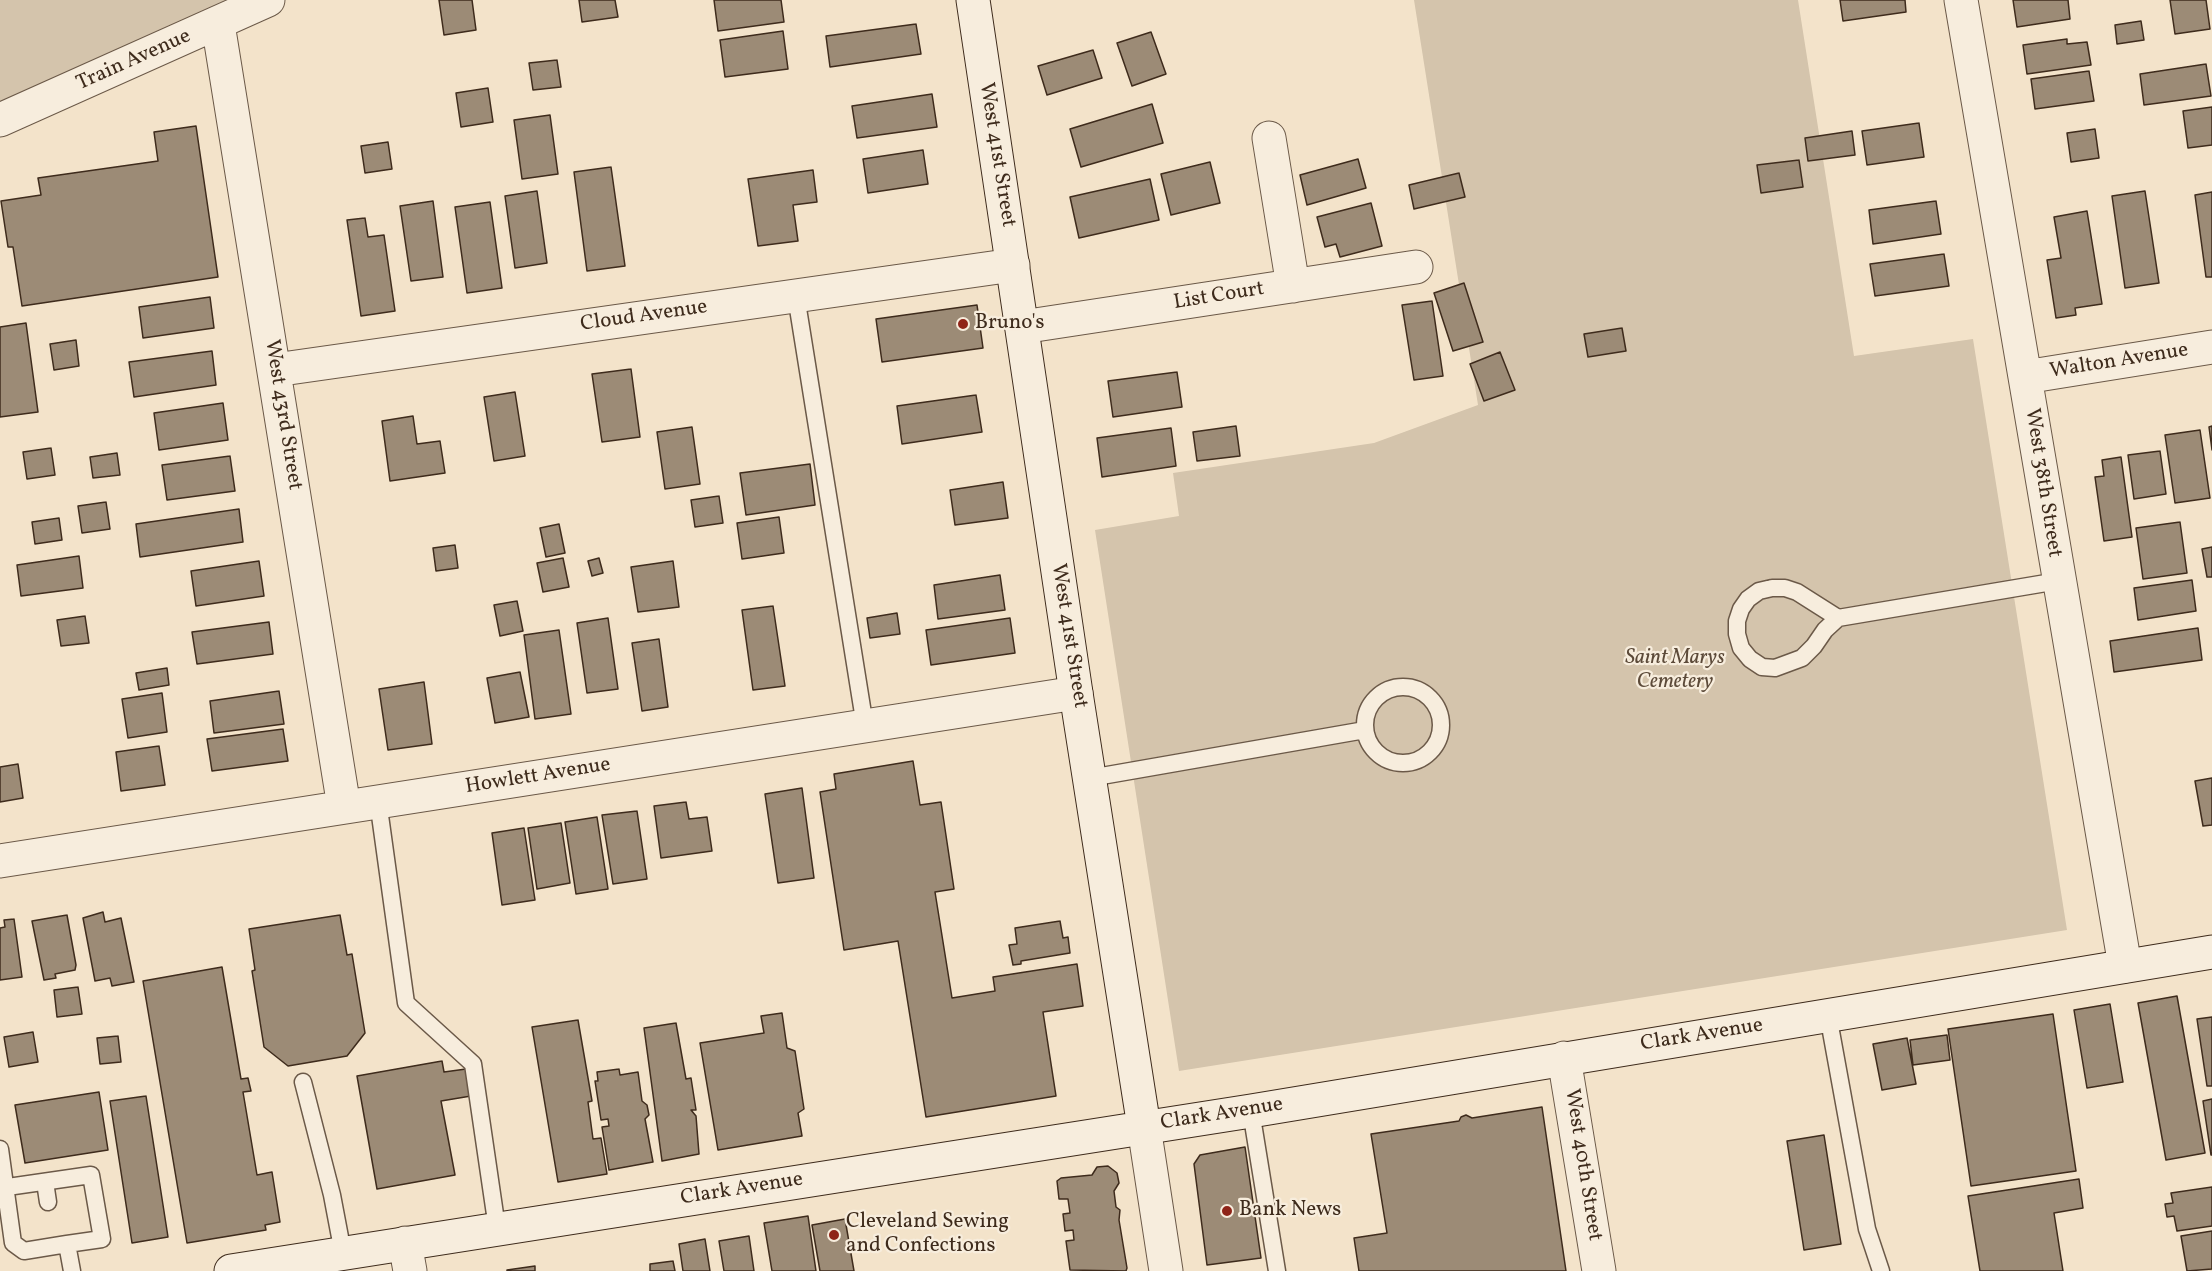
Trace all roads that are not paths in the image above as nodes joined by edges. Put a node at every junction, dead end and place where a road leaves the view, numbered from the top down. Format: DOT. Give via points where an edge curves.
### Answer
graph roads {
  1 [pos="268,0"];
  2 [pos="973,0"];
  3 [pos="1961,0"];
  4 [pos="218,24"];
  5 [pos="0,120"];
  6 [pos="1269,138"];
  7 [pos="1013,265"];
  8 [pos="1416,267"];
  9 [pos="1293,286"];
  10 [pos="796,296"];
  11 [pos="1022,327"];
  12 [pos="2212,347"];
  13 [pos="275,370"];
  14 [pos="2025,377"];
  15 [pos="2058,581"];
  16 [pos="1838,618"];
  17 [pos="1076,693"];
  18 [pos="865,726"];
  19 [pos="1365,730"];
  20 [pos="1090,778"];
  21 [pos="378,801"];
  22 [pos="344,807"];
  23 [pos="0,861"];
  24 [pos="2212,952"];
  25 [pos="2125,966"];
  26 [pos="1828,1015"];
  27 [pos="1564,1058"];
  28 [pos="303,1082"];
  29 [pos="1251,1111"];
  30 [pos="1144,1127"];
  31 [pos="0,1149"];
  32 [pos="45,1182"];
  33 [pos="3,1188"];
  34 [pos="48,1202"];
  35 [pos="497,1228"];
  36 [pos="59,1241"];
  37 [pos="343,1254"];
  38 [pos="408,1257"];
  39 [pos="72,1271"];
  40 [pos="231,1271"];
  41 [pos="1166,1271"];
  42 [pos="1277,1271"];
  43 [pos="1599,1271"];
  44 [pos="1881,1271"];
  1 -- 4 [label="street, Train Avenue"];
  2 -- 7 [label="street, West 41st Street"];
  3 -- 14 [label="street, West 38th Street"];
  4 -- 5 [label="street, Train Avenue"];
  4 -- 13 [label="street, West 43rd Street"];
  6 -- 9 [label="street"];
  7 -- 10 [label="street, Cloud Avenue"];
  7 -- 11 [label="street, West 41st Street"];
  8 -- 9 [label="street, List Court"];
  9 -- 11 [label="street, List Court"];
  10 -- 13 [label="street, Cloud Avenue"];
  10 -- 18 [label="lane"];
  11 -- 17 [label="street, West 41st Street"];
  12 -- 14 [label="street, Walton Avenue"];
  13 -- 22 [label="street, West 43rd Street"];
  14 -- 15 [label="street, West 38th Street"];
  15 -- 16 [label="lane"];
  15 -- 25 [label="street, West 38th Street"];
  16 -- 16 [label="lane" via="1797,592 1772,588 1748,599 1737,621 1737,634 1750,659 1762,667 1775,668 1802,658"];
  17 -- 18 [label="street, Howlett Avenue"];
  17 -- 20 [label="street, West 41st Street"];
  18 -- 21 [label="street, Howlett Avenue"];
  19 -- 19 [label="lane" via="1370,706 1377,697 1400,687 1412,688 1432,701 1441,724 1433,748 1412,762 1400,763 1377,752"];
  19 -- 20 [label="lane"];
  20 -- 30 [label="street, West 41st Street"];
  21 -- 22 [label="street, Howlett Avenue"];
  21 -- 35 [label="lane" via="406,1004 473,1064"];
  22 -- 23 [label="street, Howlett Avenue"];
  24 -- 25 [label="street, Clark Avenue"];
  25 -- 26 [label="street, Clark Avenue"];
  26 -- 27 [label="street, Clark Avenue"];
  26 -- 44 [label="lane" via="1867,1229"];
  27 -- 29 [label="street, Clark Avenue"];
  27 -- 43 [label="street, West 40th Street"];
  28 -- 37 [label="lane"];
  29 -- 30 [label="street, Clark Avenue"];
  29 -- 42 [label="lane"];
  30 -- 35 [label="street, Clark Avenue"];
  30 -- 41 [label="street, West 41st Street"];
  31 -- 33 [label="lane"];
  32 -- 33 [label="lane"];
  32 -- 34 [label="lane"];
  32 -- 36 [label="lane" via="91,1175 102,1239"];
  33 -- 36 [label="lane" via="13,1243 24,1251"];
  35 -- 38 [label="street, Clark Avenue"];
  36 -- 39 [label="lane"];
  37 -- 38 [label="street, Clark Avenue"];
  37 -- 40 [label="street, Clark Avenue"];
}
